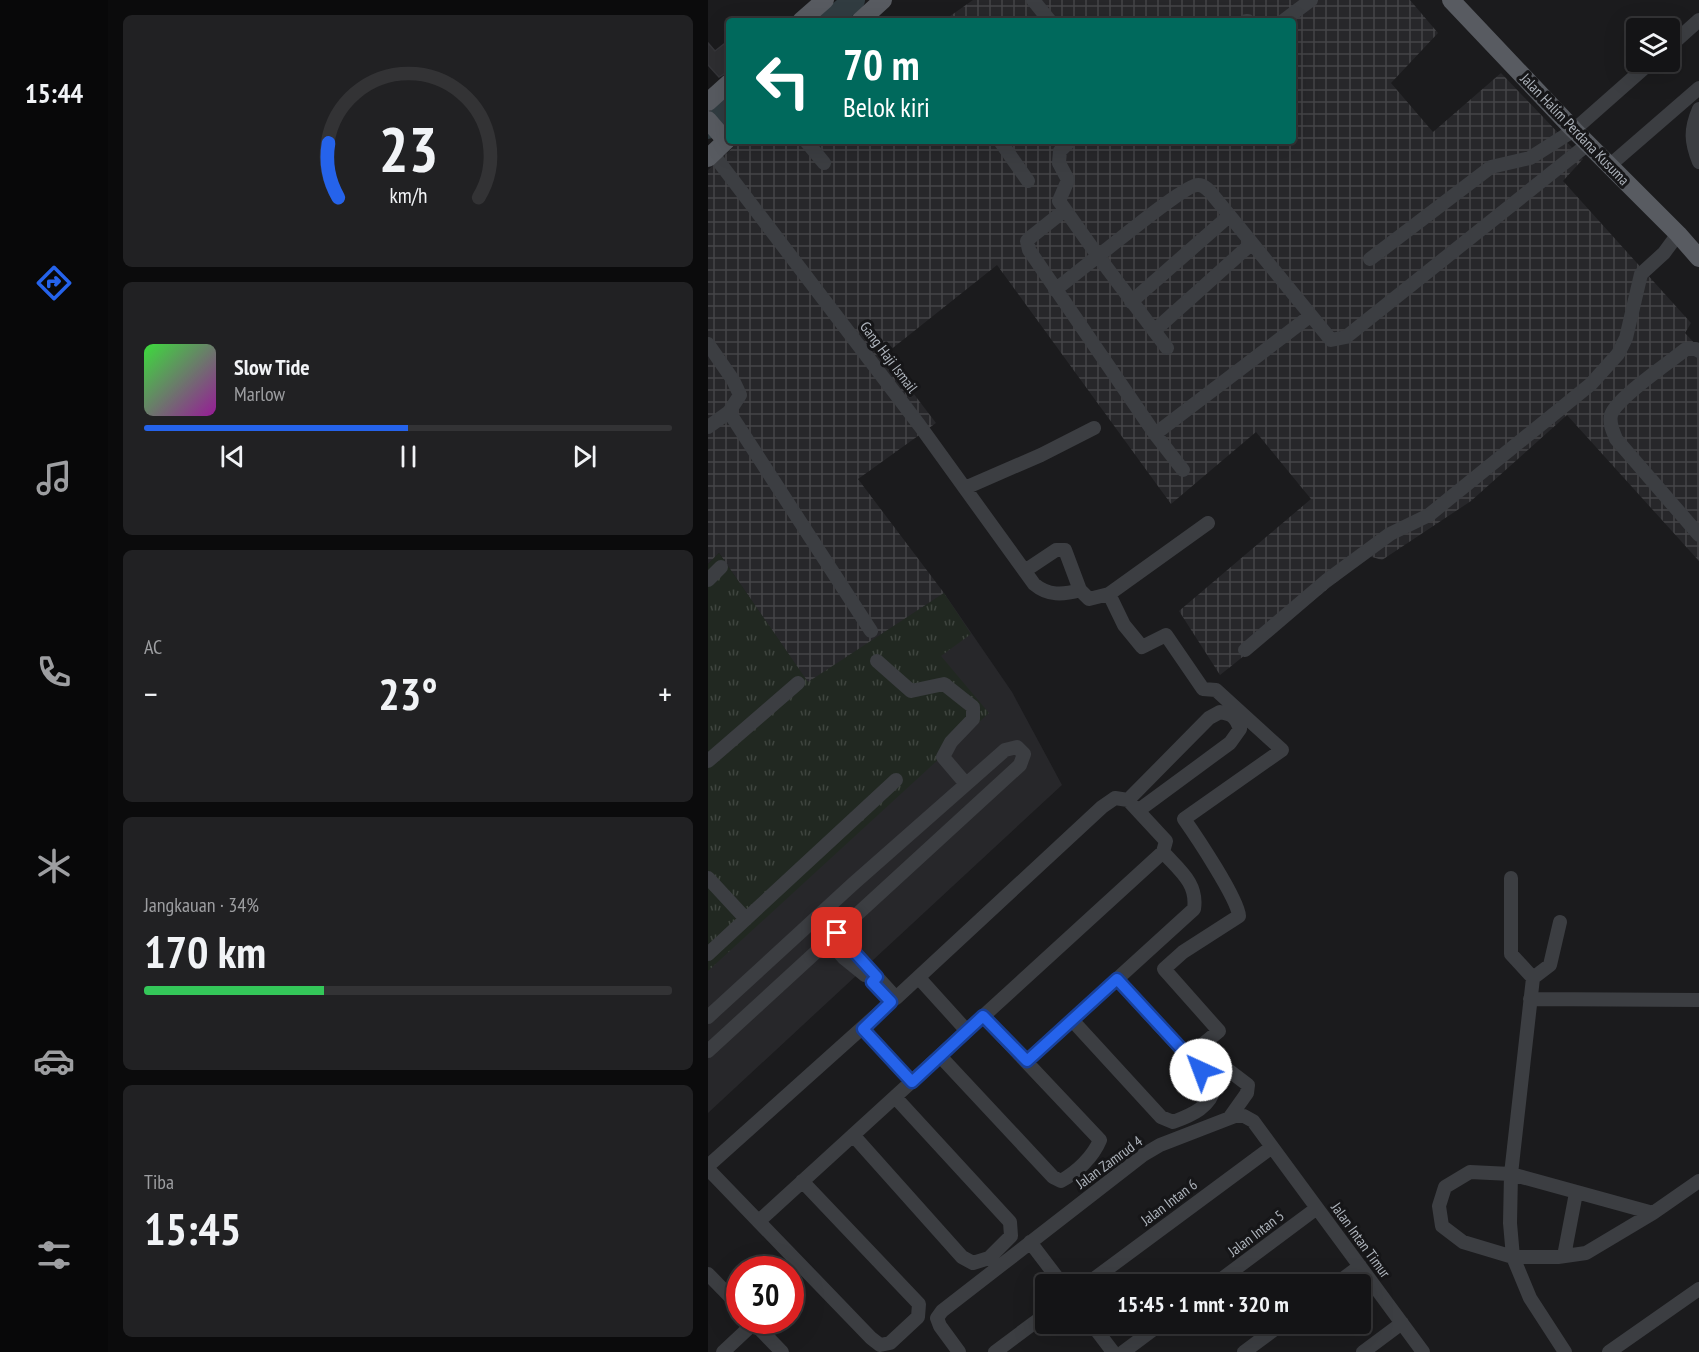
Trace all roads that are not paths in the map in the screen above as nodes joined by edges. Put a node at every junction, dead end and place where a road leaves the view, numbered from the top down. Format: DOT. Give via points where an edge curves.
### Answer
graph roads {
  1 [pos="825,0"];
  2 [pos="884,0"];
  3 [pos="1033,0"];
  4 [pos="1311,0"];
  5 [pos="1451,0"];
  6 [pos="804,18"];
  7 [pos="867,18"];
  8 [pos="1048,18"];
  9 [pos="1287,18"];
  10 [pos="1699,20"];
  11 [pos="1680,37"];
  12 [pos="1640,72"];
  13 [pos="726,86"];
  14 [pos="1699,88"];
  15 [pos="708,102"];
  16 [pos="1699,110"];
  17 [pos="1574,130"];
  18 [pos="720,133"];
  19 [pos="808,144"];
  20 [pos="1002,144"];
  21 [pos="1067,144"];
  22 [pos="1588,144"];
  23 [pos="710,156"];
  24 [pos="1699,162"];
  25 [pos="824,163"];
  26 [pos="1609,166"];
  27 [pos="1028,181"];
  28 [pos="1065,210"];
  29 [pos="1229,216"];
  30 [pos="1678,234"];
  31 [pos="1251,244"];
  32 [pos="1098,256"];
  33 [pos="1698,256"];
  34 [pos="1370,260"];
  35 [pos="1054,290"];
  36 [pos="1131,302"];
  37 [pos="1310,316"];
  38 [pos="1154,331"];
  39 [pos="708,344"];
  40 [pos="1167,348"];
  41 [pos="1699,351"];
  42 [pos="729,412"];
  43 [pos="708,427"];
  44 [pos="1094,428"];
  45 [pos="1155,434"];
  46 [pos="1183,470"];
  47 [pos="965,488"];
  48 [pos="1208,523"];
  49 [pos="1699,535"];
  50 [pos="721,567"];
  51 [pos="1026,570"];
  52 [pos="708,580"];
  53 [pos="1080,590"];
  54 [pos="1109,594"];
  55 [pos="871,631"];
  56 [pos="1245,650"];
  57 [pos="877,661"];
  58 [pos="798,682"];
  59 [pos="708,761"];
  60 [pos="896,780"];
  61 [pos="966,784"];
  62 [pos="1128,800"];
  63 [pos="1139,810"];
  64 [pos="1163,852"];
  65 [pos="708,878"];
  66 [pos="1511,878"];
  67 [pos="853,884"];
  68 [pos="871,903"];
  69 [pos="746,919"];
  70 [pos="1560,922"];
  71 [pos="833,937"];
  72 [pos="708,954"];
  73 [pos="919,978"];
  74 [pos="1533,978"];
  75 [pos="1117,979"];
  76 [pos="875,980"];
  77 [pos="1530,999"];
  78 [pos="1699,1000"];
  79 [pos="983,1016"];
  80 [pos="708,1017"];
  81 [pos="1072,1020"];
  82 [pos="863,1029"];
  83 [pos="967,1031"];
  84 [pos="708,1051"];
  85 [pos="940,1056"];
  86 [pos="1027,1061"];
  87 [pos="912,1082"];
  88 [pos="895,1097"];
  89 [pos="1230,1117"];
  90 [pos="853,1135"];
  91 [pos="1272,1147"];
  92 [pos="708,1168"];
  93 [pos="1511,1174"];
  94 [pos="802,1181"];
  95 [pos="1699,1181"];
  96 [pos="1576,1193"];
  97 [pos="1317,1208"];
  98 [pos="1653,1213"];
  99 [pos="759,1221"];
  100 [pos="1030,1242"];
  101 [pos="1513,1257"];
  102 [pos="1564,1257"];
  103 [pos="1360,1266"];
  104 [pos="708,1274"];
  105 [pos="1054,1274"];
  106 [pos="1101,1274"];
  107 [pos="1228,1274"];
  108 [pos="1349,1274"];
  109 [pos="1699,1290"];
  110 [pos="726,1293"];
  111 [pos="1035,1322"];
  112 [pos="1402,1323"];
  113 [pos="741,1334"];
  114 [pos="765,1334"];
  115 [pos="1099,1334"];
  116 [pos="1147,1334"];
  117 [pos="1268,1334"];
  118 [pos="723,1352"];
  119 [pos="783,1352"];
  120 [pos="959,1352"];
  121 [pos="995,1352"];
  122 [pos="1113,1352"];
  123 [pos="1123,1352"];
  124 [pos="1244,1352"];
  125 [pos="1363,1352"];
  126 [pos="1424,1352"];
  127 [pos="1565,1352"];
  128 [pos="1609,1352"];
  1 -- 6 [label="main road"];
  2 -- 7 [label="main road"];
  3 -- 8 [label="street"];
  4 -- 9 [label="street"];
  5 -- 17 [label="main road, Jalan Halim Perdana Kusuma"];
  10 -- 11 [label="street"];
  12 -- 17 [label="street"];
  13 -- 15 [label="main road"];
  14 -- 26 [label="street"];
  16 -- 24 [label="street" via="1691,126"];
  17 -- 22 [label="main road, Jalan Halim Perdana Kusuma"];
  17 -- 34 [label="street" via="1530,158 1491,167"];
  18 -- 23 [label="main road"];
  19 -- 25 [label="street"];
  20 -- 27 [label="street"];
  21 -- 28 [label="street" via="1060,152 1059,163 1068,180 1059,201"];
  22 -- 26 [label="main road, Jalan Halim Perdana Kusuma"];
  22 -- 37 [label="street" via="1346,337 1331,340"];
  23 -- 47 [label="street, Gang Haji Ismail"];
  26 -- 30 [label="main road, Jalan Halim Perdana Kusuma"];
  28 -- 32 [label="street"];
  28 -- 35 [label="street" via="1028,241 1029,250"];
  29 -- 31 [label="street"];
  29 -- 32 [label="street" via="1206,188 1193,185"];
  29 -- 36 [label="street"];
  30 -- 33 [label="main road, Jalan Halim Perdana Kusuma"];
  30 -- 56 [label="street" via="1664,254 1641,274 1626,338 1618,354 1591,384 1429,515 1390,534 1326,581"];
  31 -- 37 [label="street"];
  31 -- 38 [label="street"];
  32 -- 35 [label="street"];
  32 -- 36 [label="street"];
  35 -- 45 [label="street"];
  36 -- 38 [label="street"];
  37 -- 45 [label="street"];
  38 -- 40 [label="street"];
  39 -- 42 [label="street" via="740,395"];
  41 -- 49 [label="street" via="1686,349 1618,402 1610,424 1616,438"];
  42 -- 43 [label="street"];
  42 -- 55 [label="street"];
  44 -- 47 [label="street"];
  45 -- 46 [label="street"];
  47 -- 51 [label="street, Gang Haji Ismail"];
  48 -- 54 [label="street"];
  50 -- 52 [label="street"];
  51 -- 53 [label="street, Gang Haji Ismail" via="1044,592 1067,594"];
  51 -- 53 [label="street" via="1056,550 1065,550"];
  53 -- 54 [label="street" via="1089,599"];
  54 -- 89 [label="street" via="1124,625 1142,647 1166,636 1203,689 1216,690 1282,750 1184,819 1225,885 1239,916 1164,969 1219,1031 1202,1050 1248,1085 1247,1093"];
  57 -- 61 [label="street" via="911,691 944,684 973,707 974,719 951,742 943,757"];
  58 -- 59 [label="street"];
  60 -- 69 [label="street"];
  61 -- 67 [label="street"];
  61 -- 68 [label="street" via="1005,750 1017,747 1024,754 1020,765"];
  62 -- 63 [label="street"];
  62 -- 63 [label="street" via="1209,718 1220,712 1236,718 1240,729 1230,743"];
  62 -- 73 [label="street" via="1115,798 1102,807"];
  63 -- 64 [label="street" via="1166,841"];
  64 -- 75 [label="street" via="1186,877 1196,896 1194,909"];
  64 -- 79 [label="street"];
  65 -- 69 [label="street"];
  66 -- 74 [label="street" via="1511,954"];
  67 -- 68 [label="street"];
  67 -- 80 [label="street"];
  68 -- 71 [label="street"];
  69 -- 72 [label="street"];
  70 -- 74 [label="street" via="1550,965"];
  71 -- 76 [label="street"];
  71 -- 84 [label="street"];
  73 -- 76 [label="street" via="896,998"];
  73 -- 83 [label="street"];
  74 -- 77 [label="street"];
  75 -- 81 [label="street"];
  75 -- 81 [label="street" via="1215,1086 1212,1098 1193,1114 1173,1122 1161,1117"];
  76 -- 82 [label="street" via="891,1002"];
  77 -- 78 [label="street"];
  77 -- 93 [label="street"];
  79 -- 83 [label="street"];
  79 -- 86 [label="street"];
  81 -- 86 [label="street"];
  82 -- 87 [label="street"];
  82 -- 92 [label="street"];
  83 -- 85 [label="street"];
  85 -- 86 [label="street" via="1061,1181 1095,1152 1100,1140"];
  85 -- 87 [label="street"];
  87 -- 88 [label="street"];
  88 -- 90 [label="street"];
  88 -- 90 [label="street" via="1010,1222 1011,1236 989,1258 973,1263 962,1257"];
  89 -- 91 [label="street" via="1244,1116 1253,1121"];
  89 -- 100 [label="street, Jalan Zamrud 4" via="1143,1155"];
  90 -- 94 [label="street"];
  91 -- 97 [label="street, Jalan Intan Timur"];
  91 -- 106 [label="street, Jalan Intan 6"];
  92 -- 99 [label="street"];
  93 -- 96 [label="street"];
  93 -- 101 [label="street"];
  93 -- 101 [label="street" via="1470,1172 1445,1187 1439,1206 1442,1226 1463,1242"];
  94 -- 99 [label="street"];
  94 -- 99 [label="street" via="919,1304 918,1317 890,1343 880,1345"];
  95 -- 98 [label="street"];
  96 -- 98 [label="street"];
  96 -- 102 [label="street"];
  97 -- 103 [label="street, Jalan Intan Timur"];
  97 -- 107 [label="street, Jalan Intan 5"];
  98 -- 102 [label="street" via="1586,1252"];
  100 -- 105 [label="street"];
  100 -- 120 [label="street, Jalan Zamrud 4" via="937,1318"];
  101 -- 102 [label="street"];
  101 -- 127 [label="street" via="1530,1298"];
  103 -- 108 [label="street"];
  103 -- 112 [label="street, Jalan Intan Timur"];
  104 -- 110 [label="street"];
  109 -- 128 [label="street"];
  111 -- 121 [label="street"];
  112 -- 125 [label="street"];
  112 -- 126 [label="street, Jalan Intan Timur"];
  113 -- 118 [label="street"];
  114 -- 119 [label="street"];
  115 -- 122 [label="street"];
  116 -- 123 [label="street"];
  117 -- 124 [label="street"];
}
